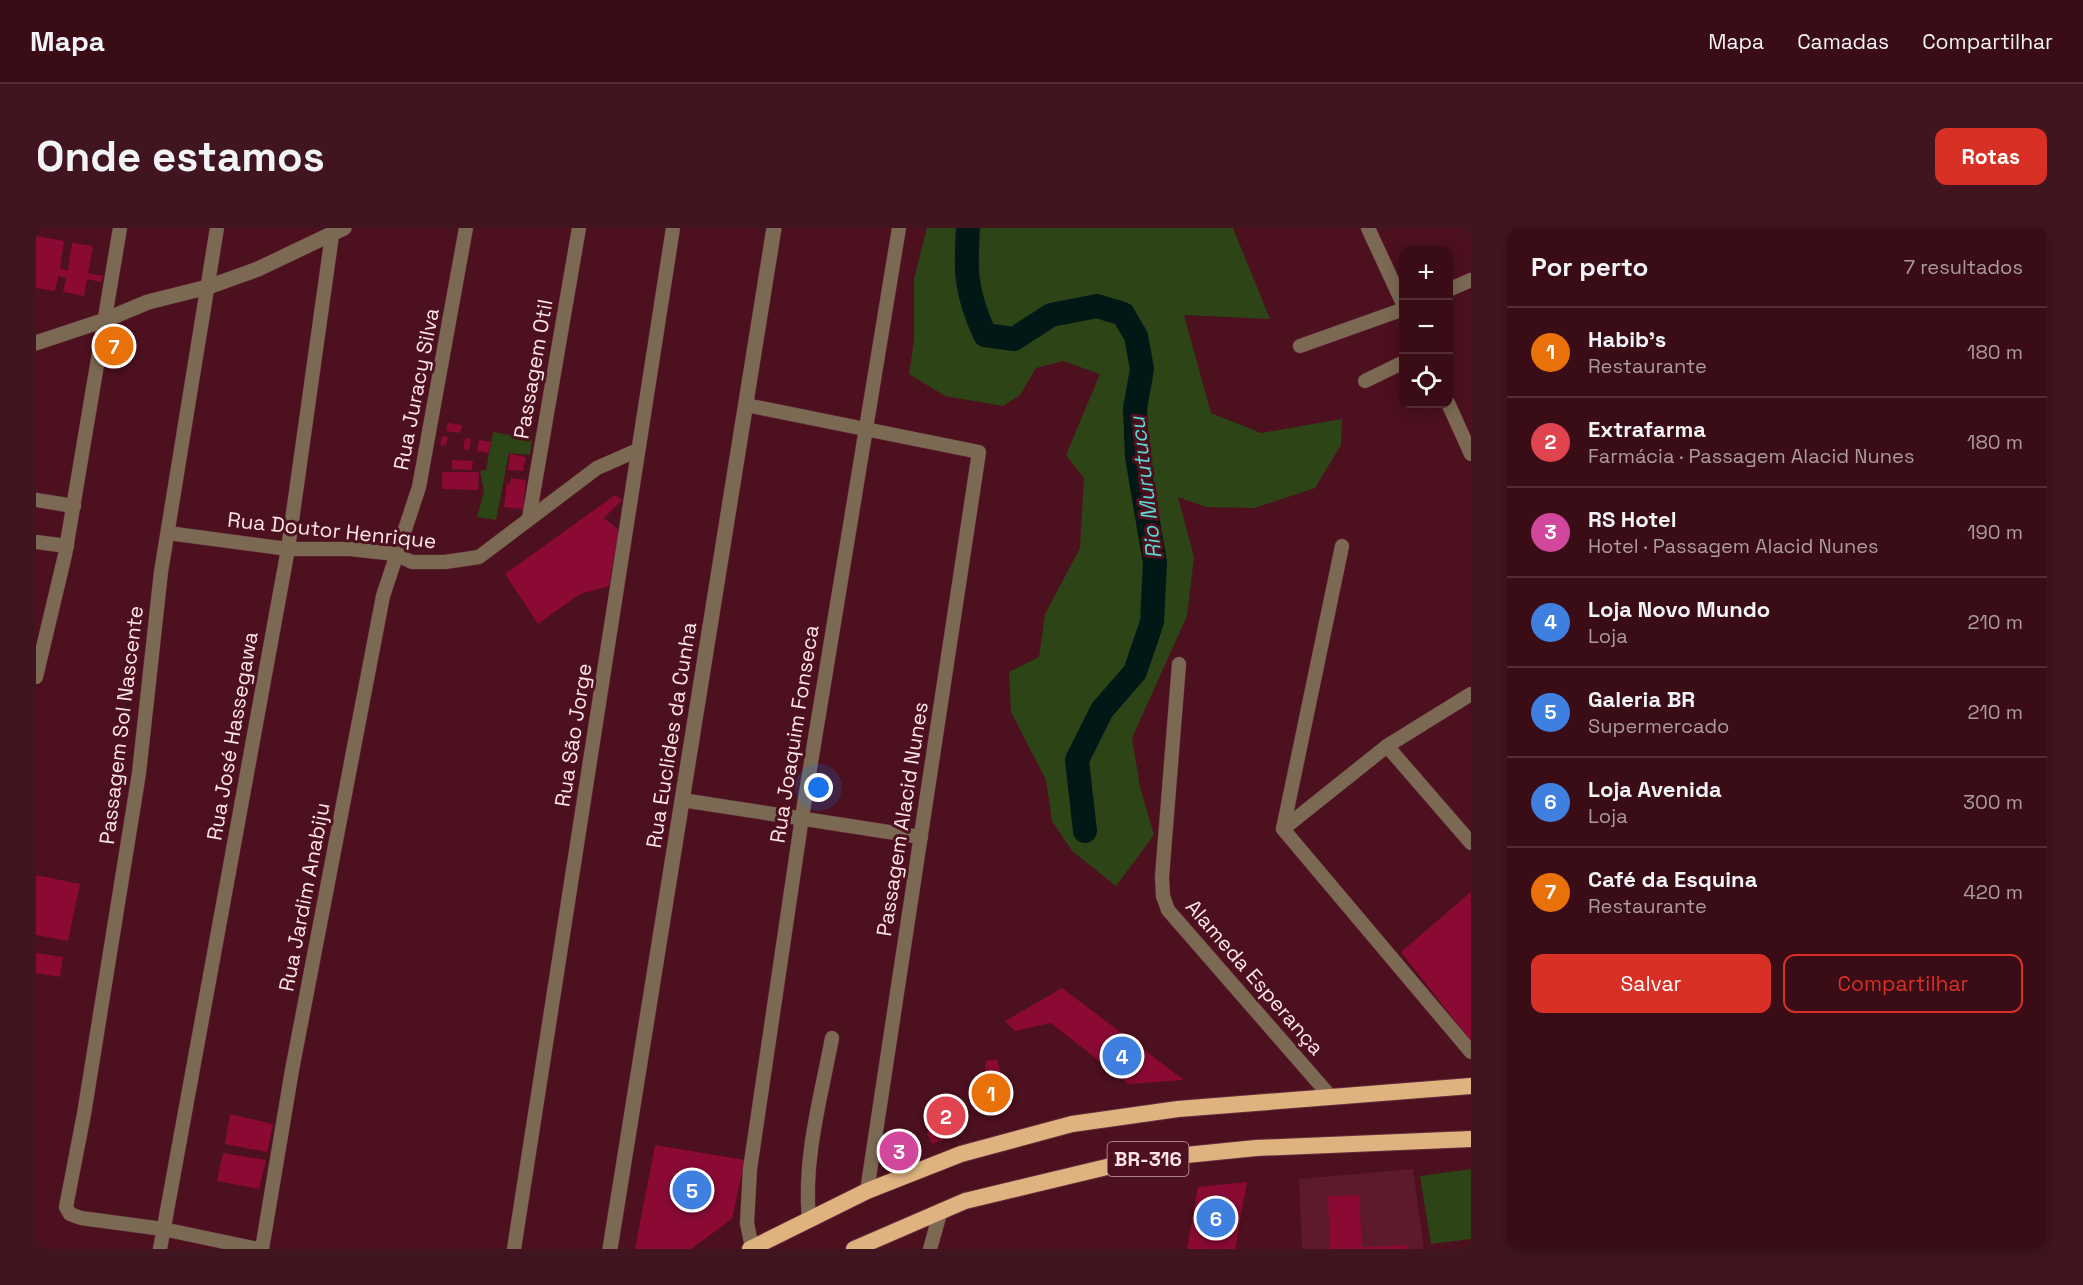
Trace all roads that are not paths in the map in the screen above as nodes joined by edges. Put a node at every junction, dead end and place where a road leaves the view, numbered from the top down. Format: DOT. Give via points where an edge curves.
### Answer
graph roads {
  1 [pos="120,228"];
  2 [pos="217,228"];
  3 [pos="466,228"];
  4 [pos="579,228"];
  5 [pos="673,228"];
  6 [pos="774,228"];
  7 [pos="899,228"];
  8 [pos="1368,228"];
  9 [pos="336,230"];
  10 [pos="1471,280"];
  11 [pos="208,287"];
  12 [pos="1453,288"];
  13 [pos="1401,300"];
  14 [pos="1399,309"];
  15 [pos="105,320"];
  16 [pos="36,343"];
  17 [pos="1299,346"];
  18 [pos="1399,364"];
  19 [pos="1365,381"];
  20 [pos="746,405"];
  21 [pos="1452,408"];
  22 [pos="864,429"];
  23 [pos="1467,435"];
  24 [pos="638,450"];
  25 [pos="1471,454"];
  26 [pos="36,500"];
  27 [pos="74,506"];
  28 [pos="529,518"];
  29 [pos="168,533"];
  30 [pos="36,542"];
  31 [pos="66,546"];
  32 [pos="1342,546"];
  33 [pos="288,549"];
  34 [pos="395,554"];
  35 [pos="1179,664"];
  36 [pos="36,676"];
  37 [pos="1471,694"];
  38 [pos="1387,746"];
  39 [pos="682,800"];
  40 [pos="802,817"];
  41 [pos="1283,829"];
  42 [pos="921,837"];
  43 [pos="1471,843"];
  44 [pos="832,1038"];
  45 [pos="1471,1052"];
  46 [pos="1471,1086"];
  47 [pos="1330,1096"];
  48 [pos="1466,1138"];
  49 [pos="867,1191"];
  50 [pos="941,1210"];
  51 [pos="808,1220"];
  52 [pos="164,1229"];
  53 [pos="160,1249"];
  54 [pos="260,1249"];
  55 [pos="514,1249"];
  56 [pos="610,1249"];
  57 [pos="751,1249"];
  58 [pos="854,1249"];
  59 [pos="930,1249"];
  1 -- 15 [label="street"];
  2 -- 11 [label="street, Passagem Sol Nascente"];
  3 -- 34 [label="street, Rua Juracy Silva" via="419,487"];
  4 -- 28 [label="street, Passagem Otil"];
  5 -- 24 [label="street, Rua São Jorge"];
  6 -- 20 [label="street, Rua Euclides da Cunha"];
  7 -- 22 [label="street, Rua Joaquim Fonseca"];
  8 -- 13 [label="street"];
  9 -- 11 [label="street" via="258,269"];
  9 -- 33 [label="street, Rua José Hassegawa"];
  10 -- 12 [label="street"];
  11 -- 15 [label="street" via="148,302"];
  11 -- 29 [label="street, Passagem Sol Nascente"];
  14 -- 17 [label="street"];
  15 -- 16 [label="street"];
  15 -- 27 [label="street"];
  18 -- 19 [label="street"];
  20 -- 22 [label="street"];
  20 -- 39 [label="street, Rua Euclides da Cunha"];
  21 -- 23 [label="street"];
  22 -- 40 [label="street, Rua Joaquim Fonseca"];
  22 -- 42 [label="street, Passagem Alacid Nunes" via="979,452"];
  23 -- 25 [label="street"];
  24 -- 28 [label="street, Rua Doutor Henrique" via="597,468"];
  24 -- 55 [label="street, Rua São Jorge"];
  26 -- 27 [label="street"];
  27 -- 31 [label="street"];
  28 -- 34 [label="street, Rua Doutor Henrique" via="479,557 412,562"];
  29 -- 33 [label="street, Rua Doutor Henrique"];
  29 -- 52 [label="street, Passagem Sol Nascente" via="152,638 145,735 66,1207 70,1214 81,1218"];
  30 -- 31 [label="street"];
  31 -- 36 [label="street"];
  32 -- 41 [label="street"];
  33 -- 34 [label="street, Rua Doutor Henrique"];
  33 -- 52 [label="street, Rua José Hassegawa"];
  34 -- 54 [label="street, Rua Jardim Anabiju" via="383,596"];
  35 -- 47 [label="street, Alameda Esperança" via="1162,878 1168,910"];
  37 -- 38 [label="street"];
  38 -- 41 [label="street"];
  38 -- 43 [label="street"];
  39 -- 40 [label="street"];
  39 -- 56 [label="street, Rua Euclides da Cunha"];
  40 -- 42 [label="street"];
  40 -- 57 [label="street, Rua Joaquim Fonseca" via="747,1200"];
  41 -- 45 [label="street"];
  42 -- 49 [label="street, Passagem Alacid Nunes"];
  44 -- 51 [label="street" via="810,1160"];
  46 -- 47 [label="highway, BR-316"];
  47 -- 49 [label="highway, BR-316" via="1178,1109 1072,1124 961,1154"];
  48 -- 50 [label="highway, BR-316" via="1256,1148 1136,1160"];
  49 -- 51 [label="highway, BR-316"];
  50 -- 58 [label="highway, BR-316"];
  50 -- 59 [label="street"];
  51 -- 57 [label="highway, BR-316"];
  52 -- 53 [label="street, Rua José Hassegawa"];
  52 -- 54 [label="street"];
}
